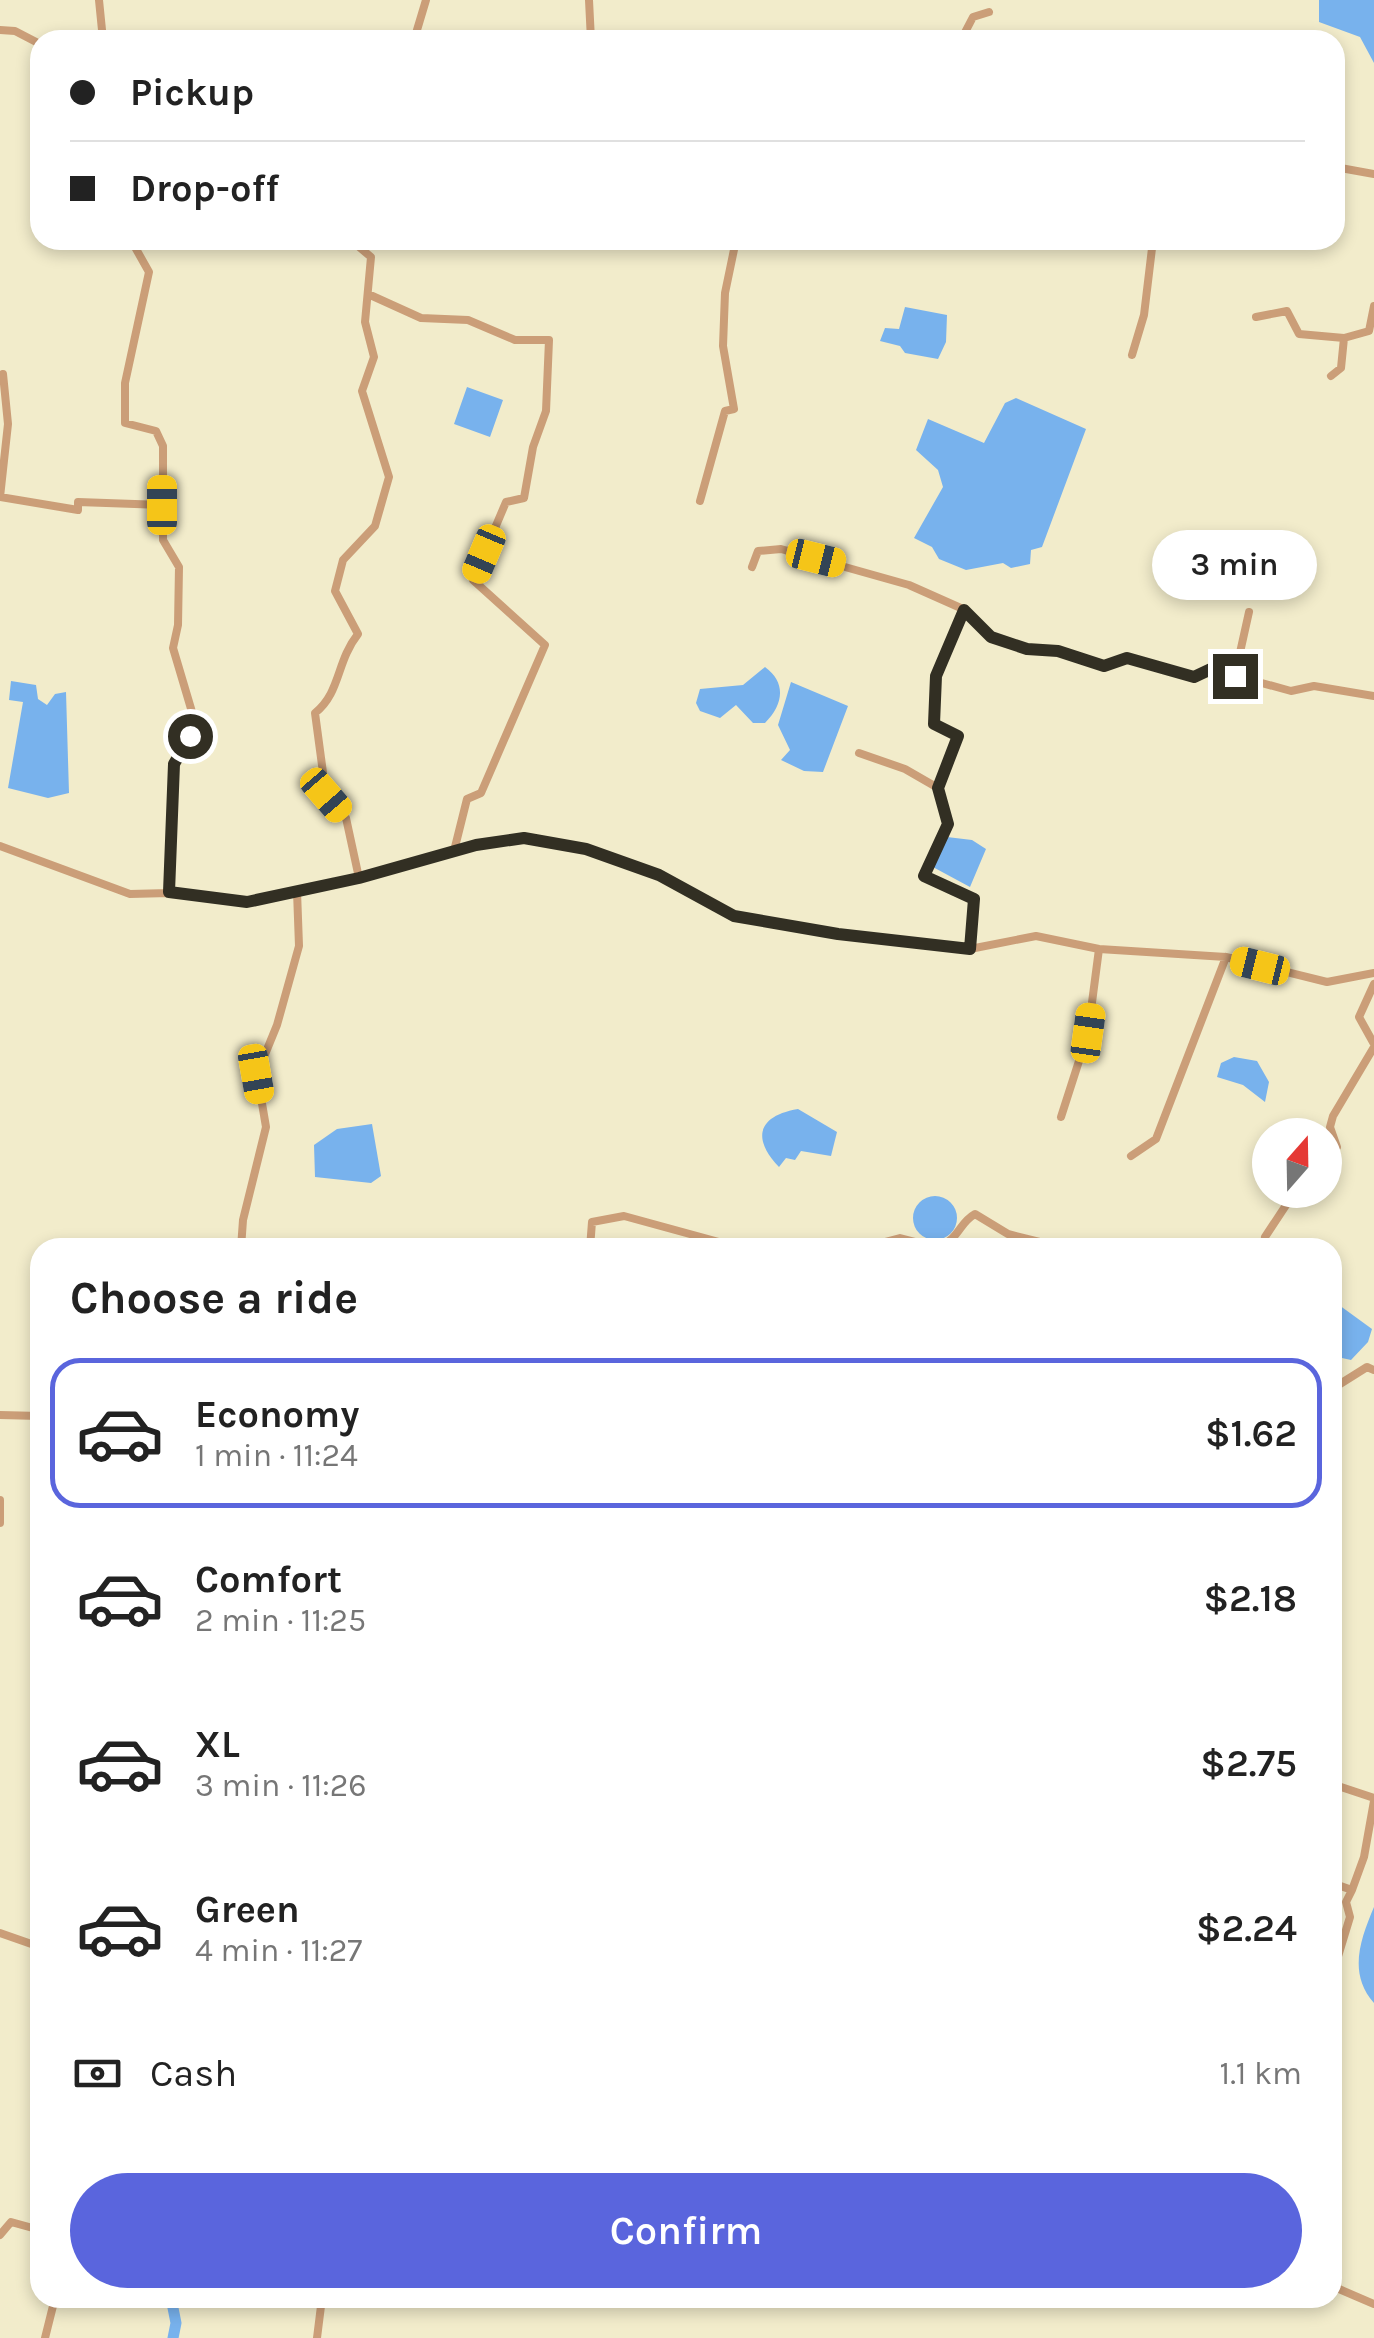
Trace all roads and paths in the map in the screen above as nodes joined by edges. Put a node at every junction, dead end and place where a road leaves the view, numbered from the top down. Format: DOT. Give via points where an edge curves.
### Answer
graph roads {
  1 [pos="100,0"];
  2 [pos="426,0"];
  3 [pos="588,0"];
  4 [pos="989,12"];
  5 [pos="0,30"];
  6 [pos="102,30"];
  7 [pos="417,30"];
  8 [pos="591,30"];
  9 [pos="966,30"];
  10 [pos="30,39"];
  11 [pos="1345,170"];
  12 [pos="1374,174"];
  13 [pos="136,250"];
  14 [pos="364,250"];
  15 [pos="734,250"];
  16 [pos="1151,250"];
  17 [pos="368,294"];
  18 [pos="1374,306"];
  19 [pos="1256,317"];
  20 [pos="1344,338"];
  21 [pos="1132,355"];
  22 [pos="3,374"];
  23 [pos="1331,376"];
  24 [pos="0,497"];
  25 [pos="700,501"];
  26 [pos="162,505"];
  27 [pos="752,567"];
  28 [pos="964,610"];
  29 [pos="1249,612"];
  30 [pos="1235,676"];
  31 [pos="1374,696"];
  32 [pos="859,753"];
  33 [pos="938,788"];
  34 [pos="0,846"];
  35 [pos="454,851"];
  36 [pos="359,878"];
  37 [pos="297,891"];
  38 [pos="169,892"];
  39 [pos="970,949"];
  40 [pos="1100,949"];
  41 [pos="1226,957"];
  42 [pos="1374,973"];
  43 [pos="1374,984"];
  44 [pos="1374,1045"];
  45 [pos="1061,1117"];
  46 [pos="1332,1118"];
  47 [pos="1131,1156"];
  48 [pos="1284,1208"];
  49 [pos="1264,1237"];
  50 [pos="242,1238"];
  51 [pos="591,1238"];
  52 [pos="704,1238"];
  53 [pos="958,1238"];
  54 [pos="1024,1238"];
  55 [pos="1374,1370"];
  56 [pos="1342,1383"];
  57 [pos="0,1416"];
  58 [pos="30,1416"];
  59 [pos="0,1500"];
  60 [pos="0,1523"];
  61 [pos="1342,1788"];
  62 [pos="1374,1799"];
  63 [pos="1342,1886"];
  64 [pos="1352,1890"];
  65 [pos="0,1934"];
  66 [pos="1342,1943"];
  67 [pos="30,1944"];
  68 [pos="30,2227"];
  69 [pos="0,2235"];
  70 [pos="1342,2290"];
  71 [pos="1374,2304"];
  72 [pos="52,2308"];
  73 [pos="321,2308"];
  74 [pos="45,2338"];
  75 [pos="317,2338"];
  1 -- 6 [label="street"];
  2 -- 7 [label="street"];
  3 -- 8 [label="street"];
  4 -- 9 [label="street" via="973,17"];
  5 -- 10 [label="street"];
  11 -- 12 [label="street"];
  13 -- 26 [label="street" via="148,272 124,383 126,423 156,432"];
  14 -- 17 [label="street" via="372,256"];
  15 -- 25 [label="street" via="723,346 734,409 725,411"];
  16 -- 21 [label="street"];
  17 -- 35 [label="street" via="420,318 468,320 515,340 550,340 546,411 524,498 506,502 473,580 545,645 481,793 467,799"];
  17 -- 36 [label="street" via="365,322 374,357 362,391 389,477 376,526 343,560 335,591 358,634 342,654 331,700 316,713 326,795 346,818"];
  18 -- 20 [label="street" via="1369,331"];
  19 -- 20 [label="street" via="1287,311 1299,334"];
  20 -- 23 [label="street" via="1341,368"];
  22 -- 24 [label="street" via="8,424"];
  24 -- 26 [label="street" via="78,510 78,502"];
  26 -- 38 [label="street" via="162,540 179,567 172,648 192,712 190,736 174,764"];
  27 -- 28 [label="street" via="758,551 781,549 909,585"];
  28 -- 30 [label="street" via="991,637 1027,649 1104,666 1127,658 1194,677 1211,669"];
  28 -- 33 [label="street" via="936,676 934,724 958,736"];
  29 -- 30 [label="street"];
  30 -- 31 [label="street" via="1291,691 1314,686"];
  32 -- 33 [label="street"];
  33 -- 39 [label="street" via="948,824 924,876 974,899"];
  34 -- 38 [label="street" via="130,894"];
  35 -- 36 [label="street"];
  35 -- 39 [label="street" via="524,838 586,849 659,875 734,916"];
  36 -- 37 [label="street"];
  37 -- 38 [label="street" via="247,902"];
  37 -- 50 [label="street" via="299,946 256,1074 266,1127"];
  39 -- 40 [label="street" via="1036,936"];
  40 -- 41 [label="street"];
  40 -- 45 [label="street" via="1088,1033"];
  41 -- 42 [label="street" via="1327,982"];
  41 -- 47 [label="street" via="1156,1139"];
  43 -- 44 [label="street" via="1359,1017"];
  44 -- 46 [label="street"];
  48 -- 49 [label="street"];
  51 -- 52 [label="street" via="592,1222 624,1216"];
  53 -- 54 [label="street" via="966,1218 975,1214"];
  55 -- 56 [label="street" via="1367,1367"];
  57 -- 58 [label="street"];
  59 -- 60 [label="street"];
  61 -- 62 [label="street"];
  62 -- 64 [label="street"];
  63 -- 64 [label="street"];
  64 -- 66 [label="street"];
  65 -- 67 [label="street"];
  68 -- 69 [label="street" via="12,2222"];
  70 -- 71 [label="street"];
  72 -- 74 [label="street"];
  73 -- 75 [label="street"];
}
